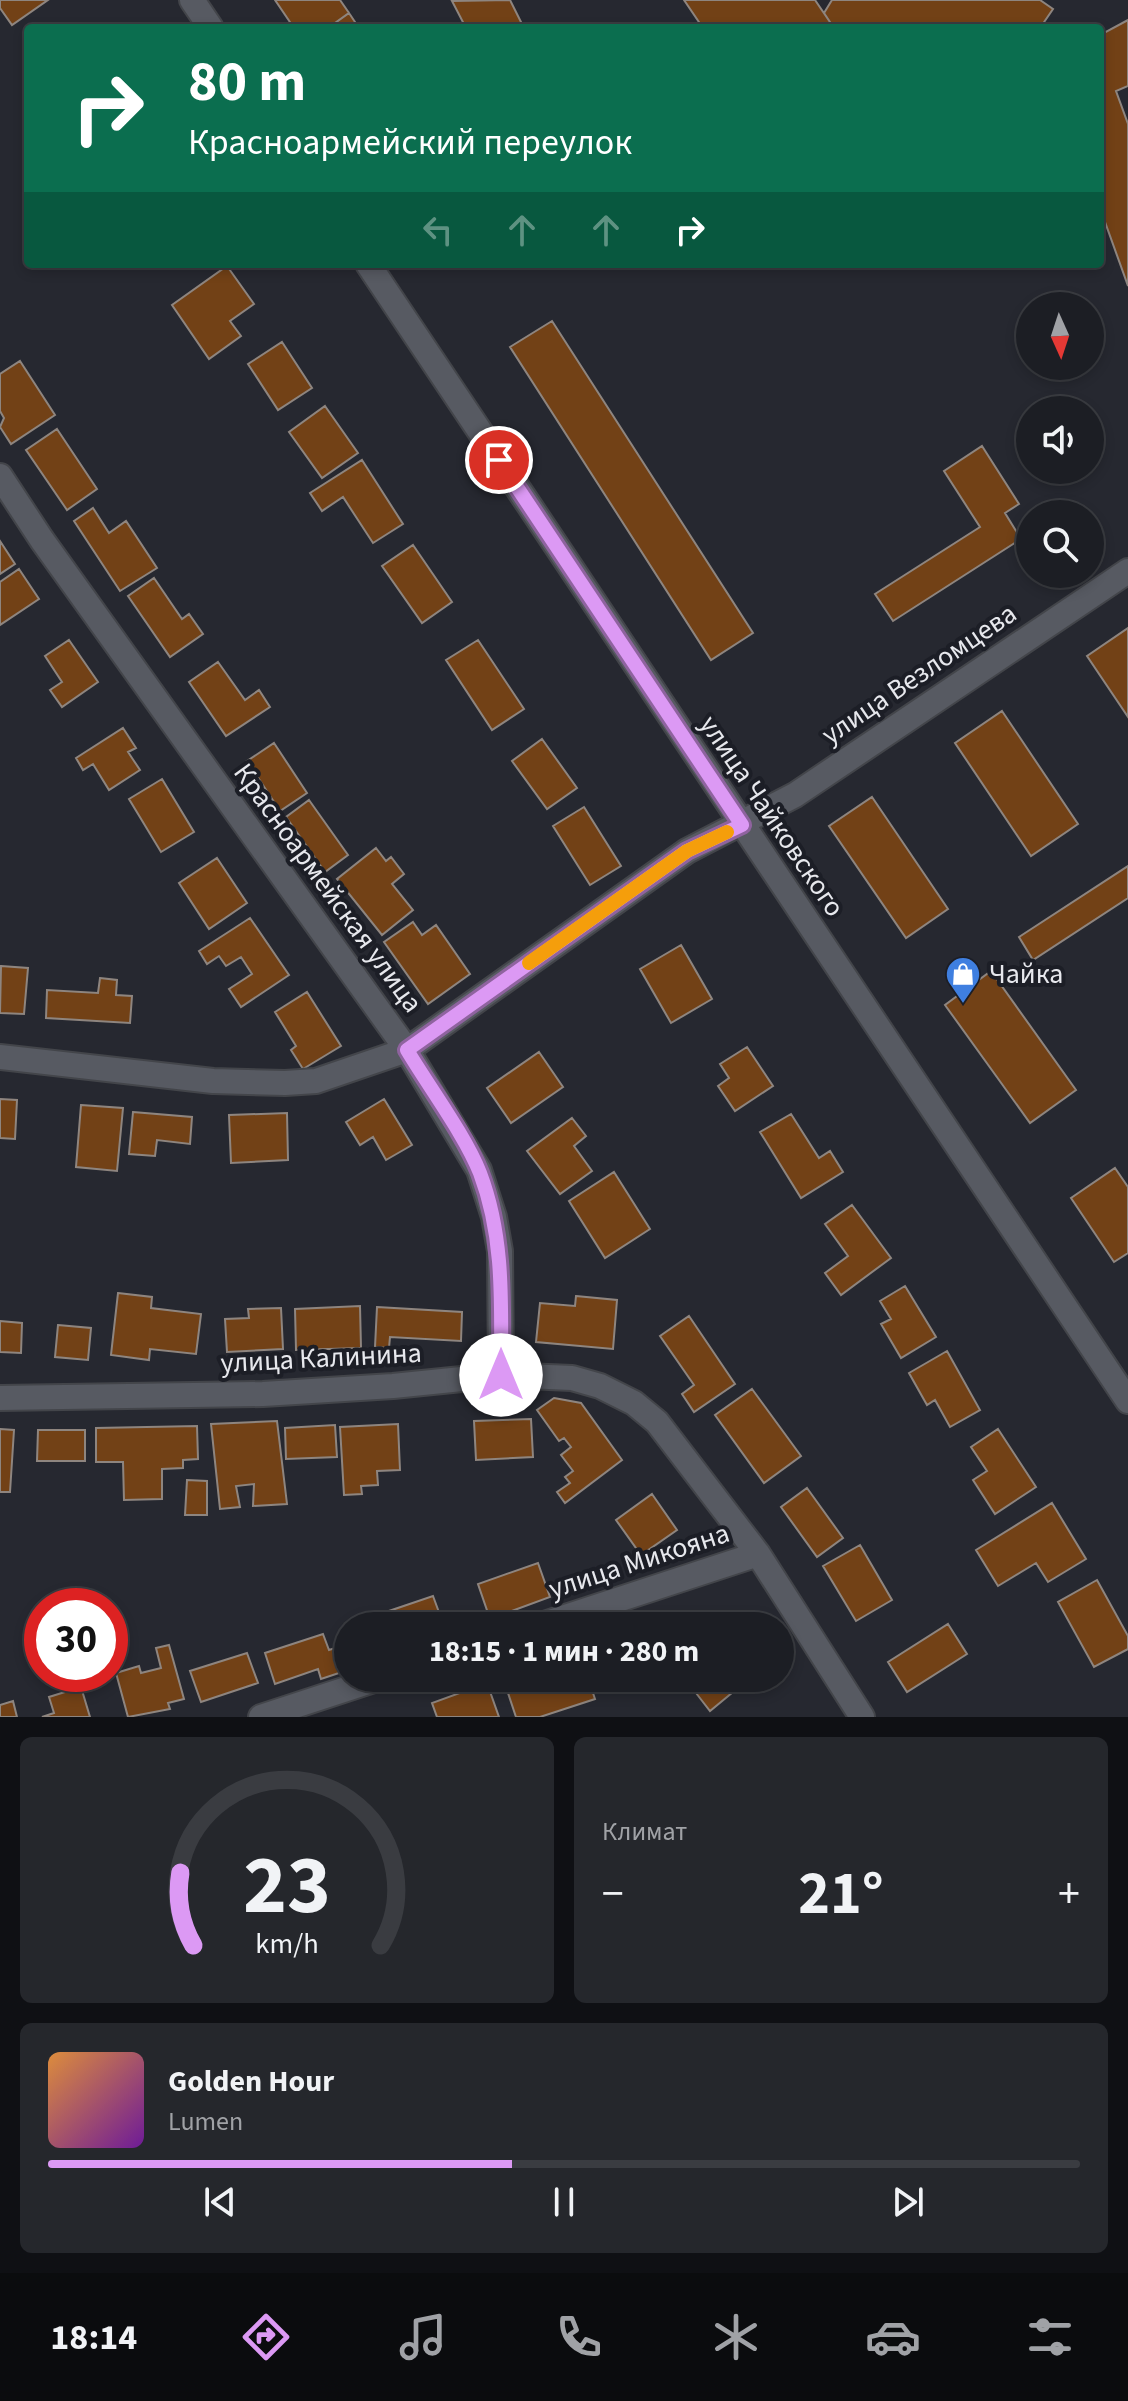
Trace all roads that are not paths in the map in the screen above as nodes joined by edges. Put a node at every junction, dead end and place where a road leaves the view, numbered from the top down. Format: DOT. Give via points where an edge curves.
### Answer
graph roads {
  1 [pos="192,0"];
  2 [pos="208,24"];
  3 [pos="371,268"];
  4 [pos="0,476"];
  5 [pos="1128,571"];
  6 [pos="742,825"];
  7 [pos="407,1050"];
  8 [pos="0,1057"];
  9 [pos="501,1375"];
  10 [pos="0,1398"];
  11 [pos="1128,1401"];
  12 [pos="758,1554"];
  13 [pos="581,1612"];
  14 [pos="337,1692"];
  15 [pos="261,1717"];
  16 [pos="862,1717"];
  1 -- 2 [label="street"];
  3 -- 6 [label="street, улица Чайковского"];
  4 -- 7 [label="street, Красноармейская улица"];
  5 -- 6 [label="street, улица Везломцева" via="795,795"];
  6 -- 7 [label="street, улица Везломцева" via="687,851"];
  6 -- 11 [label="street, улица Чайковского"];
  7 -- 8 [label="street, улица Везломцева" via="316,1081 285,1083 213,1081"];
  7 -- 9 [label="street, Красноармейская улица" via="479,1170 494,1217 500,1251"];
  9 -- 10 [label="street, улица Калинина" via="263,1394"];
  9 -- 12 [label="street, улица Калинина" via="572,1378 634,1403 657,1422"];
  12 -- 13 [label="street, улица Микояна"];
  12 -- 16 [label="street, улица Калинина"];
  14 -- 15 [label="street"];
}
